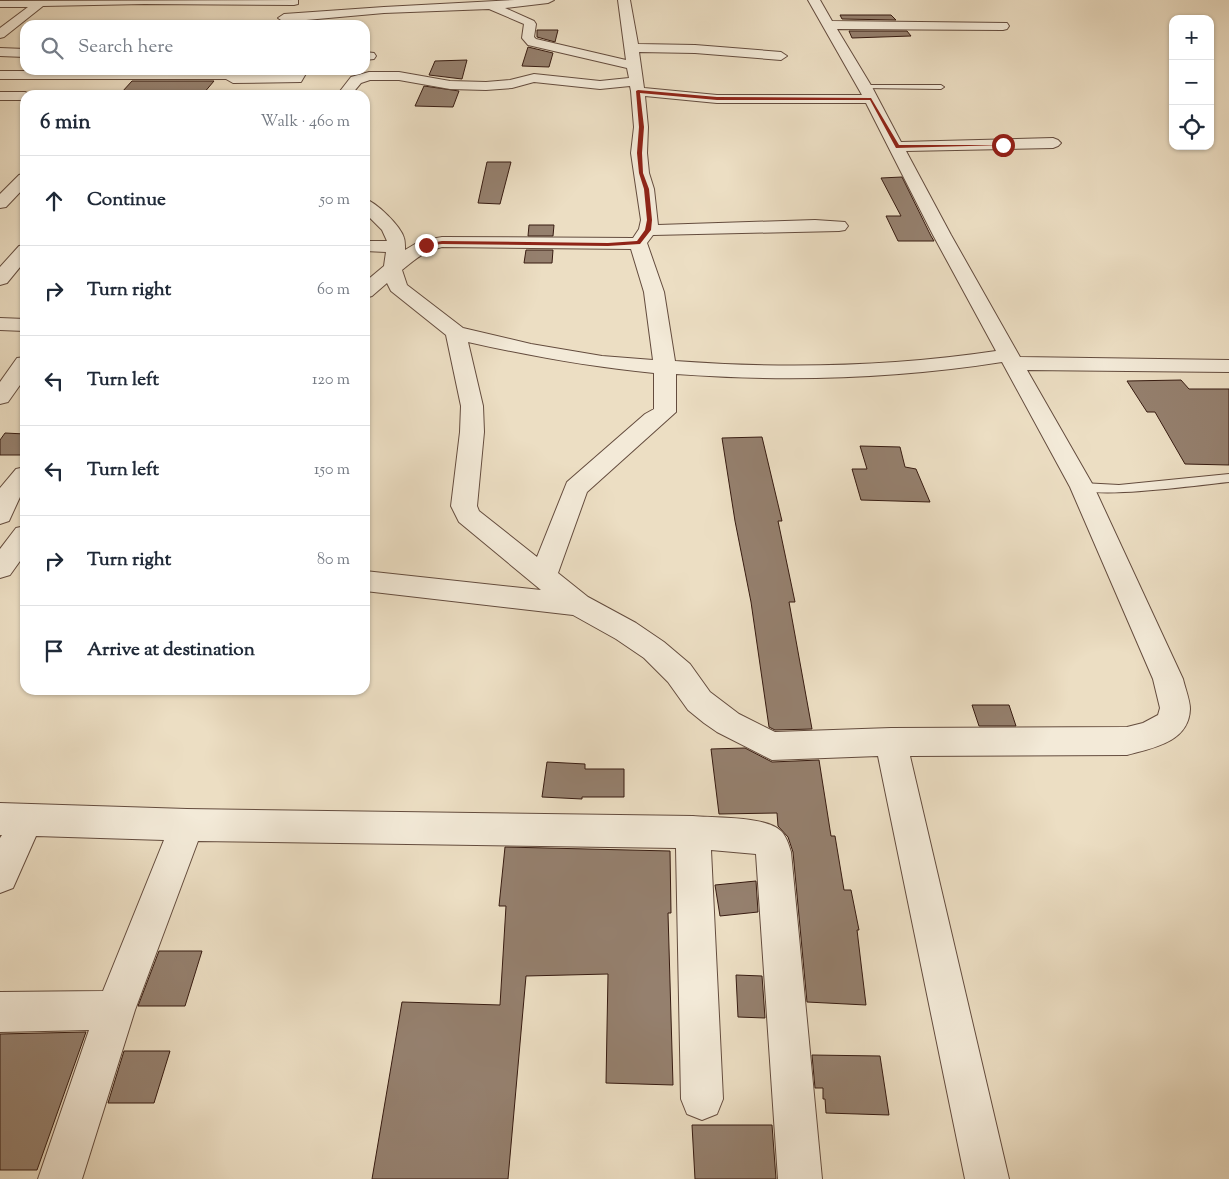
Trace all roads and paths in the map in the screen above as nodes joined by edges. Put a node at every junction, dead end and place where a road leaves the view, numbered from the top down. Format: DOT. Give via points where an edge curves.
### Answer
graph roads {
  1 [pos="415,0"];
  2 [pos="548,0"];
  3 [pos="624,0"];
  4 [pos="814,0"];
  5 [pos="295,1"];
  6 [pos="42,2"];
  7 [pos="0,4"];
  8 [pos="490,6"];
  9 [pos="440,8"];
  10 [pos="282,20"];
  11 [pos="304,20"];
  12 [pos="829,25"];
  13 [pos="1002,26"];
  14 [pos="0,34"];
  15 [pos="632,48"];
  16 [pos="0,52"];
  17 [pos="20,52"];
  18 [pos="781,56"];
  19 [pos="632,66"];
  20 [pos="0,75"];
  21 [pos="282,75"];
  22 [pos="297,75"];
  23 [pos="234,78"];
  24 [pos="941,86"];
  25 [pos="637,87"];
  26 [pos="290,90"];
  27 [pos="348,90"];
  28 [pos="868,93"];
  29 [pos="0,96"];
  30 [pos="20,96"];
  31 [pos="1053,143"];
  32 [pos="897,147"];
  33 [pos="20,183"];
  34 [pos="1,202"];
  35 [pos="370,209"];
  36 [pos="839,226"];
  37 [pos="643,236"];
  38 [pos="442,242"];
  39 [pos="396,244"];
  40 [pos="370,246"];
  41 [pos="20,256"];
  42 [pos="393,270"];
  43 [pos="0,279"];
  44 [pos="370,288"];
  45 [pos="0,324"];
  46 [pos="20,325"];
  47 [pos="456,333"];
  48 [pos="1010,359"];
  49 [pos="1229,366"];
  50 [pos="665,367"];
  51 [pos="13,373"];
  52 [pos="0,397"];
  53 [pos="1229,478"];
  54 [pos="20,481"];
  55 [pos="1082,487"];
  56 [pos="0,516"];
  57 [pos="20,536"];
  58 [pos="0,542"];
  59 [pos="20,542"];
  60 [pos="0,568"];
  61 [pos="543,576"];
  62 [pos="370,582"];
  63 [pos="578,605"];
  64 [pos="891,742"];
  65 [pos="14,819"];
  66 [pos="187,825"];
  67 [pos="693,832"];
  68 [pos="0,876"];
  69 [pos="115,1010"];
  70 [pos="0,1012"];
  71 [pos="702,1099"];
  72 [pos="60,1179"];
  73 [pos="800,1179"];
  74 [pos="987,1179"];
  1 -- 9 [label="street"];
  2 -- 8 [label="street"];
  3 -- 15 [label="street"];
  4 -- 12 [label="street"];
  5 -- 6 [label="street"];
  5 -- 10 [label="street"];
  6 -- 7 [label="street"];
  6 -- 14 [label="street"];
  8 -- 9 [label="street"];
  8 -- 19 [label="street" via="528,22 528,38 532,42"];
  9 -- 11 [label="street"];
  12 -- 13 [label="street"];
  12 -- 28 [label="street"];
  15 -- 18 [label="street" via="687,48"];
  15 -- 19 [label="street"];
  16 -- 17 [label="street"];
  19 -- 25 [label="street"];
  20 -- 23 [label="street"];
  21 -- 23 [label="street"];
  22 -- 26 [label="street"];
  24 -- 28 [label="lane"];
  25 -- 27 [label="street" via="534,78 512,84 450,85 399,76 369,76 356,80"];
  25 -- 28 [label="street" via="717,99"];
  25 -- 37 [label="street" via="641,173 650,220"];
  28 -- 32 [label="street"];
  29 -- 30 [label="street"];
  31 -- 32 [label="street"];
  32 -- 48 [label="street"];
  33 -- 34 [label="street"];
  35 -- 39 [label="street" via="389,227"];
  36 -- 37 [label="street" via="788,225"];
  37 -- 38 [label="street" via="608,244"];
  37 -- 50 [label="street"];
  38 -- 39 [label="street"];
  38 -- 42 [label="street" via="414,251"];
  39 -- 40 [label="street"];
  39 -- 42 [label="street"];
  41 -- 43 [label="street"];
  42 -- 44 [label="street"];
  42 -- 47 [label="street" via="398,287"];
  45 -- 46 [label="street"];
  47 -- 50 [label="street" via="531,350"];
  47 -- 61 [label="street" via="472,406 464,506 468,516"];
  48 -- 49 [label="street"];
  48 -- 50 [label="street" via="840,373 753,373"];
  48 -- 55 [label="street"];
  50 -- 61 [label="street" via="665,412 576,488"];
  51 -- 52 [label="street"];
  53 -- 55 [label="lane" via="1119,489"];
  54 -- 56 [label="street" via="9,494"];
  55 -- 64 [label="street" via="1168,679 1175,708 1172,724 1150,735 1126,741"];
  57 -- 58 [label="street"];
  59 -- 60 [label="street"];
  61 -- 63 [label="street"];
  62 -- 63 [label="street"];
  63 -- 64 [label="street" via="654,650 679,673 699,701 714,714 772,746"];
  64 -- 74 [label="street"];
  65 -- 66 [label="street"];
  65 -- 68 [label="street"];
  66 -- 67 [label="street"];
  66 -- 69 [label="street"];
  67 -- 71 [label="street"];
  67 -- 73 [label="street" via="762,838 770,843 774,852"];
  69 -- 70 [label="street"];
  69 -- 72 [label="street"];
}
